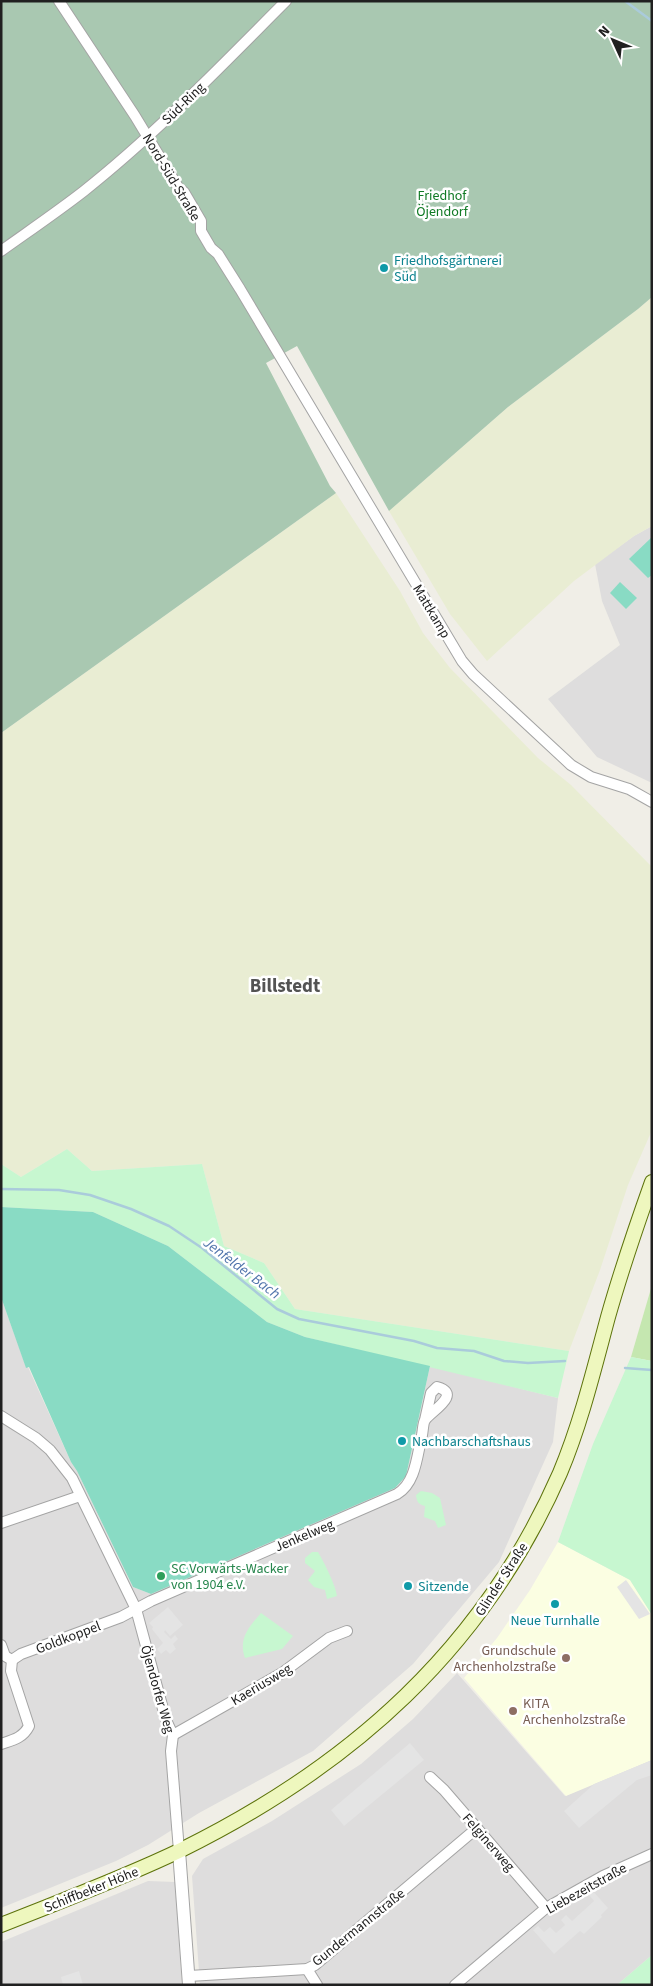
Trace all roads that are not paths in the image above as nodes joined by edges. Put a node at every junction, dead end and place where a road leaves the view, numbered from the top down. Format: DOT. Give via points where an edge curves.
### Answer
graph roads {
  1 [pos="59,1"];
  2 [pos="286,1"];
  3 [pos="147,136"];
  4 [pos="1,251"];
  5 [pos="279,356"];
  6 [pos="652,802"];
  7 [pos="652,1182"];
  8 [pos="1,1416"];
  9 [pos="425,1420"];
  10 [pos="80,1496"];
  11 [pos="1,1523"];
  12 [pos="136,1609"];
  13 [pos="347,1631"];
  14 [pos="1,1645"];
  15 [pos="6,1658"];
  16 [pos="173,1736"];
  17 [pos="1,1744"];
  18 [pos="430,1777"];
  19 [pos="477,1828"];
  20 [pos="179,1851"];
  21 [pos="652,1854"];
  22 [pos="546,1908"];
  23 [pos="1,1925"];
  24 [pos="307,1969"];
  25 [pos="189,1981"];
  26 [pos="317,1985"];
  27 [pos="455,1985"];
  1 -- 3 [label="street, Nord-Süd-Straße"];
  2 -- 3 [label="street, Süd-Ring"];
  3 -- 4 [label="street, Süd-Ring" via="85,190"];
  3 -- 5 [label="street, Nord-Süd-Straße" via="184,192 201,221 201,231"];
  5 -- 6 [label="street, Mattkamp" via="468,668 571,765"];
  7 -- 20 [label="main road, Glinder Straße" via="619,1279 566,1457 531,1531 490,1598 430,1672 357,1740 282,1794"];
  8 -- 10 [label="street, Öjendorfer Weg" via="50,1450 72,1478"];
  9 -- 12 [label="street, Jenkelweg" via="409,1485 404,1490"];
  10 -- 11 [label="street"];
  10 -- 12 [label="street, Öjendorfer Weg"];
  12 -- 15 [label="street, Goldkoppel"];
  12 -- 16 [label="street, Öjendorfer Weg"];
  13 -- 16 [label="street, Kaeriusweg" via="329,1638 282,1673"];
  14 -- 15 [label="street"];
  15 -- 17 [label="street" via="29,1726 19,1738"];
  16 -- 20 [label="street, Öjendorfer Weg" via="171,1752"];
  18 -- 19 [label="street, Felginerweg"];
  19 -- 22 [label="street, Felginerweg"];
  19 -- 24 [label="street, Gundermannstraße" via="330,1954"];
  20 -- 23 [label="main road, Schiffbeker Höhe"];
  20 -- 25 [label="street, Öjendorfer Weg"];
  21 -- 22 [label="street, Liebezeitstraße" via="603,1876"];
  22 -- 27 [label="street, Liebezeitstraße"];
  24 -- 25 [label="street, Gundermannstraße"];
  24 -- 26 [label="street"];
}
